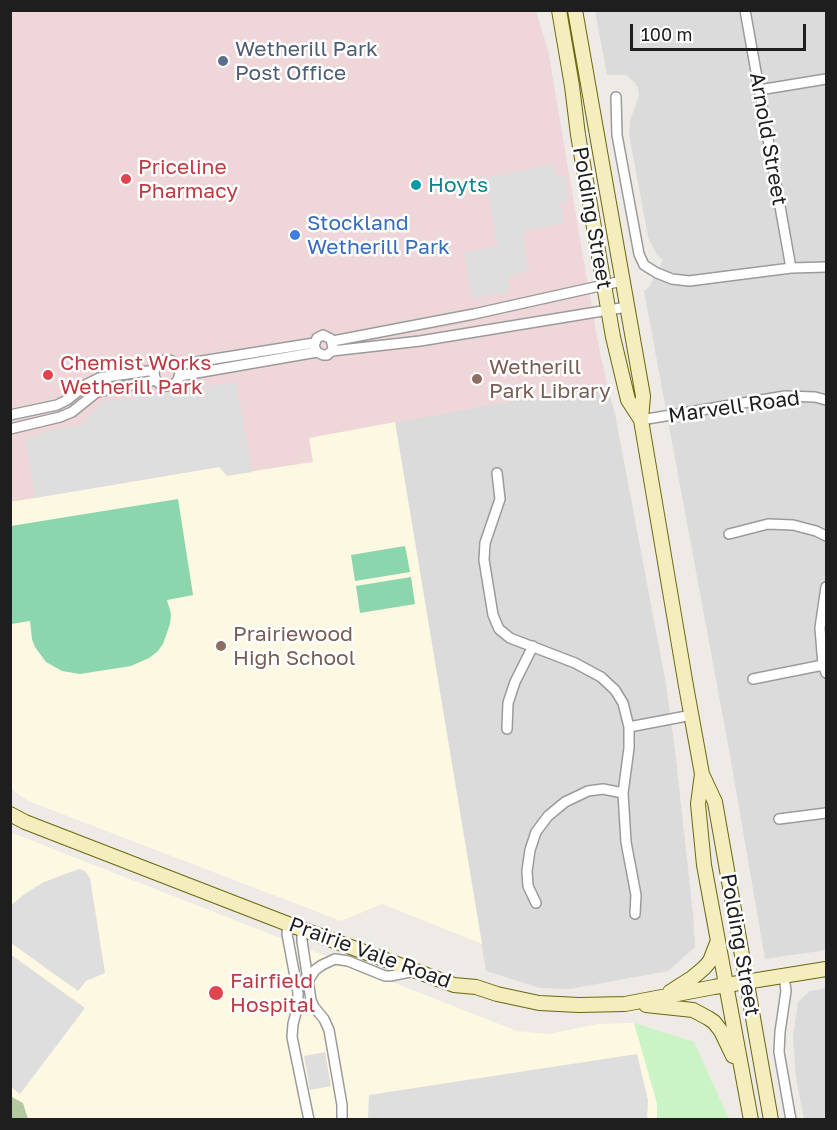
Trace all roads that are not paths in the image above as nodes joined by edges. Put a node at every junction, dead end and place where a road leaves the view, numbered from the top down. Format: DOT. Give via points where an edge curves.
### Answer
graph roads {
  1 [pos="559,10"];
  2 [pos="575,10"];
  3 [pos="745,10"];
  4 [pos="826,79"];
  5 [pos="759,90"];
  6 [pos="616,97"];
  7 [pos="826,267"];
  8 [pos="791,268"];
  9 [pos="622,281"];
  10 [pos="604,286"];
  11 [pos="627,307"];
  12 [pos="608,310"];
  13 [pos="460,317"];
  14 [pos="464,334"];
  15 [pos="332,346"];
  16 [pos="315,348"];
  17 [pos="177,365"];
  18 [pos="156,375"];
  19 [pos="179,376"];
  20 [pos="826,400"];
  21 [pos="10,415"];
  22 [pos="641,420"];
  23 [pos="10,429"];
  24 [pos="497,473"];
  25 [pos="729,534"];
  26 [pos="826,536"];
  27 [pos="826,587"];
  28 [pos="533,646"];
  29 [pos="825,669"];
  30 [pos="753,679"];
  31 [pos="692,715"];
  32 [pos="629,728"];
  33 [pos="507,729"];
  34 [pos="702,774"];
  35 [pos="623,793"];
  36 [pos="826,813"];
  37 [pos="10,814"];
  38 [pos="779,819"];
  39 [pos="536,903"];
  40 [pos="635,914"];
  41 [pos="288,924"];
  42 [pos="302,929"];
  43 [pos="718,941"];
  44 [pos="826,969"];
  45 [pos="417,971"];
  46 [pos="784,976"];
  47 [pos="308,981"];
  48 [pos="746,981"];
  49 [pos="726,985"];
  50 [pos="663,996"];
  51 [pos="625,1004"];
  52 [pos="743,1080"];
  53 [pos="309,1119"];
  54 [pos="342,1119"];
  55 [pos="751,1119"];
  56 [pos="771,1119"];
  57 [pos="791,1119"];
  1 -- 10 [label="main road, Polding Street"];
  2 -- 9 [label="main road, Polding Street"];
  3 -- 5 [label="street, Arnold Street"];
  4 -- 5 [label="street"];
  5 -- 8 [label="street, Arnold Street"];
  6 -- 8 [label="street" via="617,135 639,254 645,265 672,279 689,281"];
  7 -- 8 [label="street"];
  9 -- 10 [label="street"];
  9 -- 11 [label="main road, Polding Street"];
  10 -- 12 [label="main road, Polding Street"];
  10 -- 13 [label="street"];
  11 -- 12 [label="street"];
  11 -- 22 [label="main road, Polding Street" via="643,396"];
  12 -- 14 [label="street"];
  12 -- 22 [label="main road, Polding Street" via="628,400"];
  13 -- 14 [label="street"];
  13 -- 15 [label="street"];
  14 -- 15 [label="street"];
  15 -- 16 [label="street" via="330,353 323,355"];
  15 -- 16 [label="street" via="329,337 323,335 317,338"];
  16 -- 17 [label="street"];
  16 -- 19 [label="street"];
  17 -- 18 [label="street" via="166,360 159,363"];
  17 -- 19 [label="street"];
  18 -- 19 [label="street" via="160,384 169,386"];
  18 -- 21 [label="street" via="99,378 57,405"];
  18 -- 23 [label="street" via="97,392 79,408 60,417"];
  20 -- 22 [label="street, Marvell Road" via="785,396"];
  22 -- 31 [label="main road, Polding Street"];
  24 -- 28 [label="street" via="500,499 485,543 484,560 493,615 499,629 510,638"];
  25 -- 26 [label="street" via="768,524 793,525"];
  27 -- 29 [label="street" via="820,628"];
  28 -- 32 [label="street" via="600,677 615,690"];
  28 -- 33 [label="street" via="508,703"];
  29 -- 30 [label="street"];
  31 -- 32 [label="street"];
  31 -- 34 [label="main road, Polding Street"];
  32 -- 35 [label="street"];
  34 -- 43 [label="main road, Polding Street" via="698,804"];
  34 -- 48 [label="main road, Polding Street" via="715,802"];
  35 -- 39 [label="street" via="588,791 548,816 536,832 527,871 528,886"];
  35 -- 40 [label="street"];
  36 -- 38 [label="street"];
  37 -- 41 [label="main road, Prairie Vale Road"];
  41 -- 42 [label="main road, Prairie Vale Road"];
  41 -- 53 [label="street" via="298,993 292,1037"];
  42 -- 45 [label="main road, Prairie Vale Road"];
  42 -- 47 [label="street"];
  43 -- 49 [label="main road, Polding Street"];
  43 -- 50 [label="main road" via="704,968"];
  44 -- 46 [label="main road, Prairie Vale Road"];
  45 -- 47 [label="street" via="385,976 348,960 335,959 315,970"];
  45 -- 51 [label="main road, Prairie Vale Road" via="454,985 539,1003"];
  46 -- 48 [label="main road, Prairie Vale Road"];
  46 -- 57 [label="street" via="779,1052"];
  47 -- 54 [label="street" via="311,1000 329,1030"];
  48 -- 49 [label="main road, Prairie Vale Road"];
  48 -- 56 [label="main road, Polding Street"];
  49 -- 50 [label="main road, Prairie Vale Road"];
  49 -- 52 [label="main road, Polding Street"];
  50 -- 51 [label="main road, Prairie Vale Road"];
  51 -- 52 [label="main road" via="693,1010 708,1018 718,1026"];
  52 -- 55 [label="main road, Polding Street"];
}
